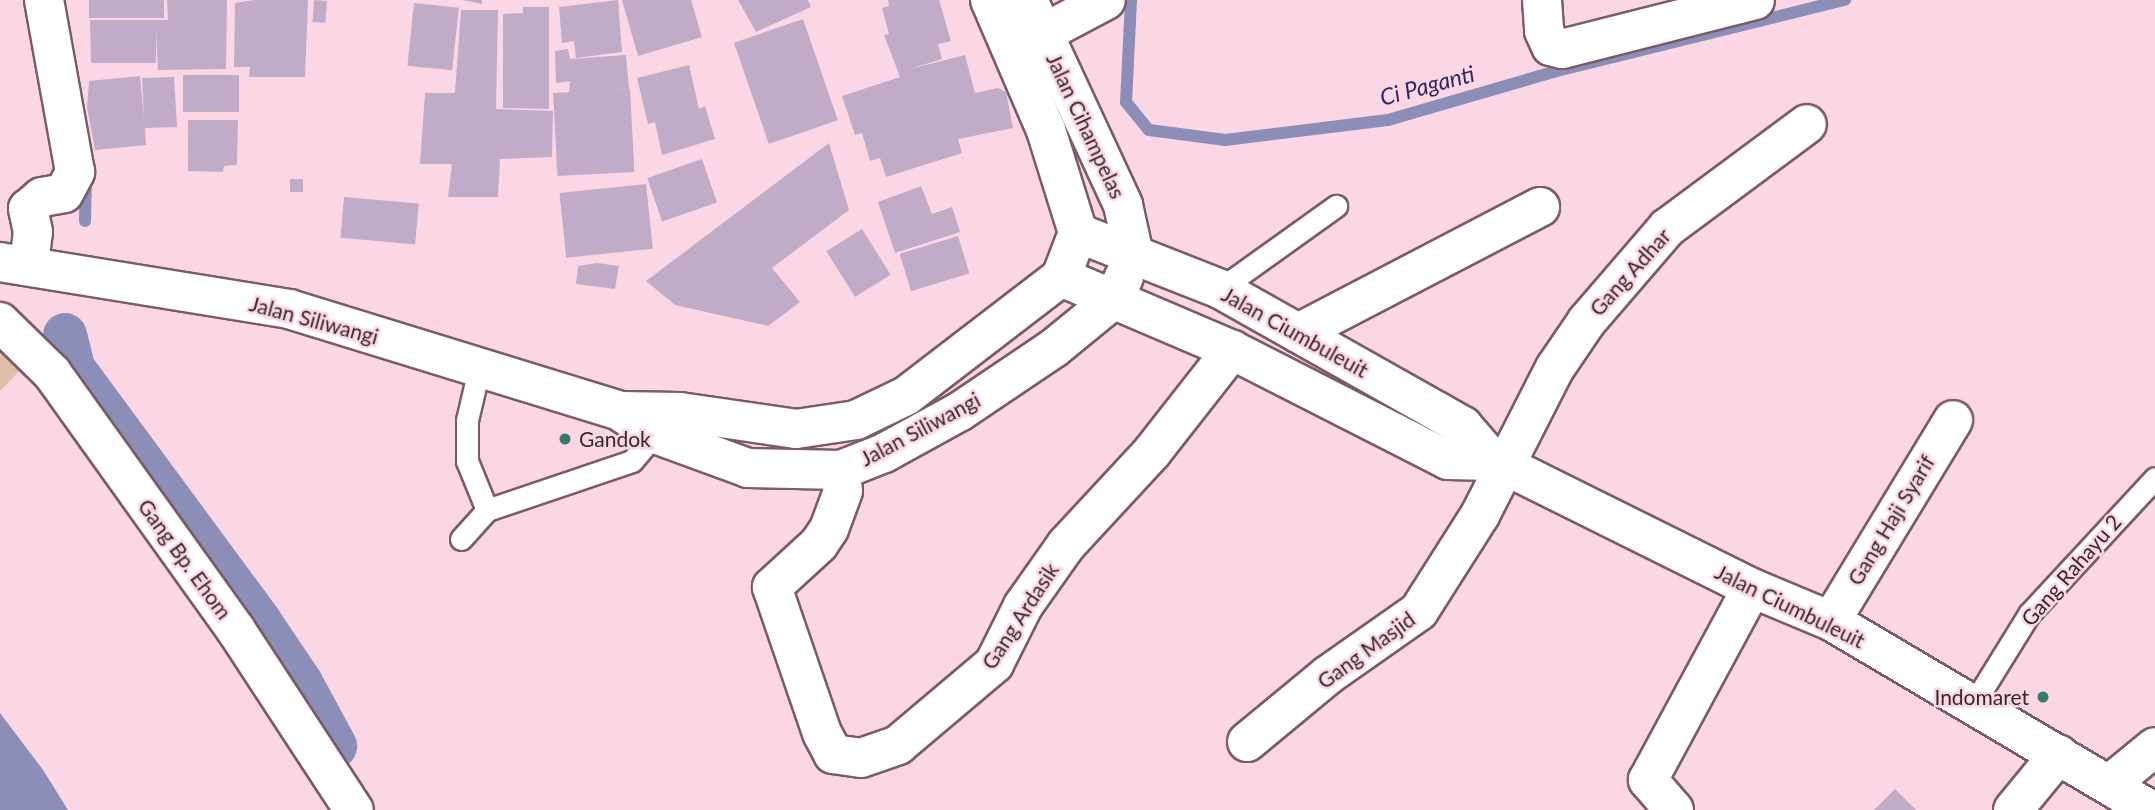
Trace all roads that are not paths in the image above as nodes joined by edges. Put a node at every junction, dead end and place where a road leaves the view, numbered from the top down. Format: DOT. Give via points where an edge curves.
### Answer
graph roads {
  1 [pos="44,0"];
  2 [pos="990,0"];
  3 [pos="1106,0"];
  4 [pos="1542,0"];
  5 [pos="1755,0"];
  6 [pos="1036,17"];
  7 [pos="1807,124"];
  8 [pos="1336,206"];
  9 [pos="1540,207"];
  10 [pos="1078,233"];
  11 [pos="1133,255"];
  12 [pos="15,263"];
  13 [pos="1061,277"];
  14 [pos="1220,289"];
  15 [pos="1115,298"];
  16 [pos="0,321"];
  17 [pos="1298,334"];
  18 [pos="1232,350"];
  19 [pos="480,369"];
  20 [pos="620,411"];
  21 [pos="1953,420"];
  22 [pos="655,434"];
  23 [pos="1499,464"];
  24 [pos="841,470"];
  25 [pos="2155,478"];
  26 [pos="487,510"];
  27 [pos="461,539"];
  28 [pos="1752,588"];
  29 [pos="1831,621"];
  30 [pos="1972,706"];
  31 [pos="1247,742"];
  32 [pos="2155,747"];
  33 [pos="2059,754"];
  34 [pos="2110,784"];
  35 [pos="354,810"];
  36 [pos="1674,810"];
  37 [pos="2013,810"];
  38 [pos="2150,810"];
  1 -- 12 [label="main road" via="75,172 64,193 42,197 28,209 33,232"];
  2 -- 10 [label="main road, Jalan Cihampelas" via="1046,130"];
  3 -- 6 [label="main road"];
  4 -- 5 [label="main road" via="1544,31 1551,46 1562,49"];
  6 -- 11 [label="main road, Jalan Cihampelas" via="1123,205"];
  7 -- 23 [label="main road, Gang Adhar" via="1667,228 1629,269 1555,368"];
  8 -- 14 [label="lane"];
  9 -- 17 [label="main road"];
  10 -- 11 [label="main road, Jalan Ciumbuleuit"];
  10 -- 13 [label="main road"];
  11 -- 14 [label="main road, Jalan Ciumbuleuit"];
  11 -- 15 [label="main road, Jalan Siliwangi"];
  12 -- 19 [label="main road, Jalan Siliwangi" via="289,309"];
  13 -- 15 [label="main road, Jalan Ciumbuleuit"];
  13 -- 20 [label="main road, Jalan Siliwangi" via="906,396 856,421 796,429 680,412"];
  14 -- 17 [label="main road, Jalan Ciumbuleuit"];
  15 -- 18 [label="main road, Jalan Ciumbuleuit"];
  15 -- 24 [label="main road, Jalan Siliwangi" via="1086,326 959,412 884,453"];
  16 -- 35 [label="main road, Gang Bp. Ehom" via="52,373 236,631"];
  17 -- 23 [label="main road, Jalan Ciumbuleuit" via="1463,426"];
  18 -- 23 [label="main road, Jalan Ciumbuleuit" via="1448,460"];
  18 -- 24 [label="main road, Gang Ardasik" via="1152,452 1066,545 1023,606 994,664 898,745 861,758 834,754 822,733 772,587 829,529 843,491"];
  19 -- 20 [label="main road, Jalan Siliwangi"];
  19 -- 26 [label="lane" via="467,420 467,461"];
  20 -- 22 [label="main road, Jalan Siliwangi"];
  21 -- 29 [label="main road, Gang Haji Syarif"];
  22 -- 24 [label="main road, Jalan Siliwangi" via="748,468"];
  22 -- 26 [label="lane" via="632,461"];
  23 -- 28 [label="main road, Jalan Ciumbuleuit"];
  23 -- 31 [label="main road, Gang Masjid" via="1419,611 1328,675"];
  25 -- 30 [label="lane, Gang Rahayu 2" via="2029,614"];
  26 -- 27 [label="lane"];
  28 -- 29 [label="main road, Jalan Ciumbuleuit"];
  28 -- 36 [label="main road" via="1648,780"];
  29 -- 30 [label="main road, Jalan Ciumbuleuit"];
  30 -- 33 [label="main road, Jalan Ciumbuleuit"];
  32 -- 34 [label="main road"];
  33 -- 34 [label="main road, Jalan Ciumbuleuit"];
  33 -- 37 [label="main road"];
  34 -- 38 [label="main road, Jalan Ciumbuleuit"];
}
